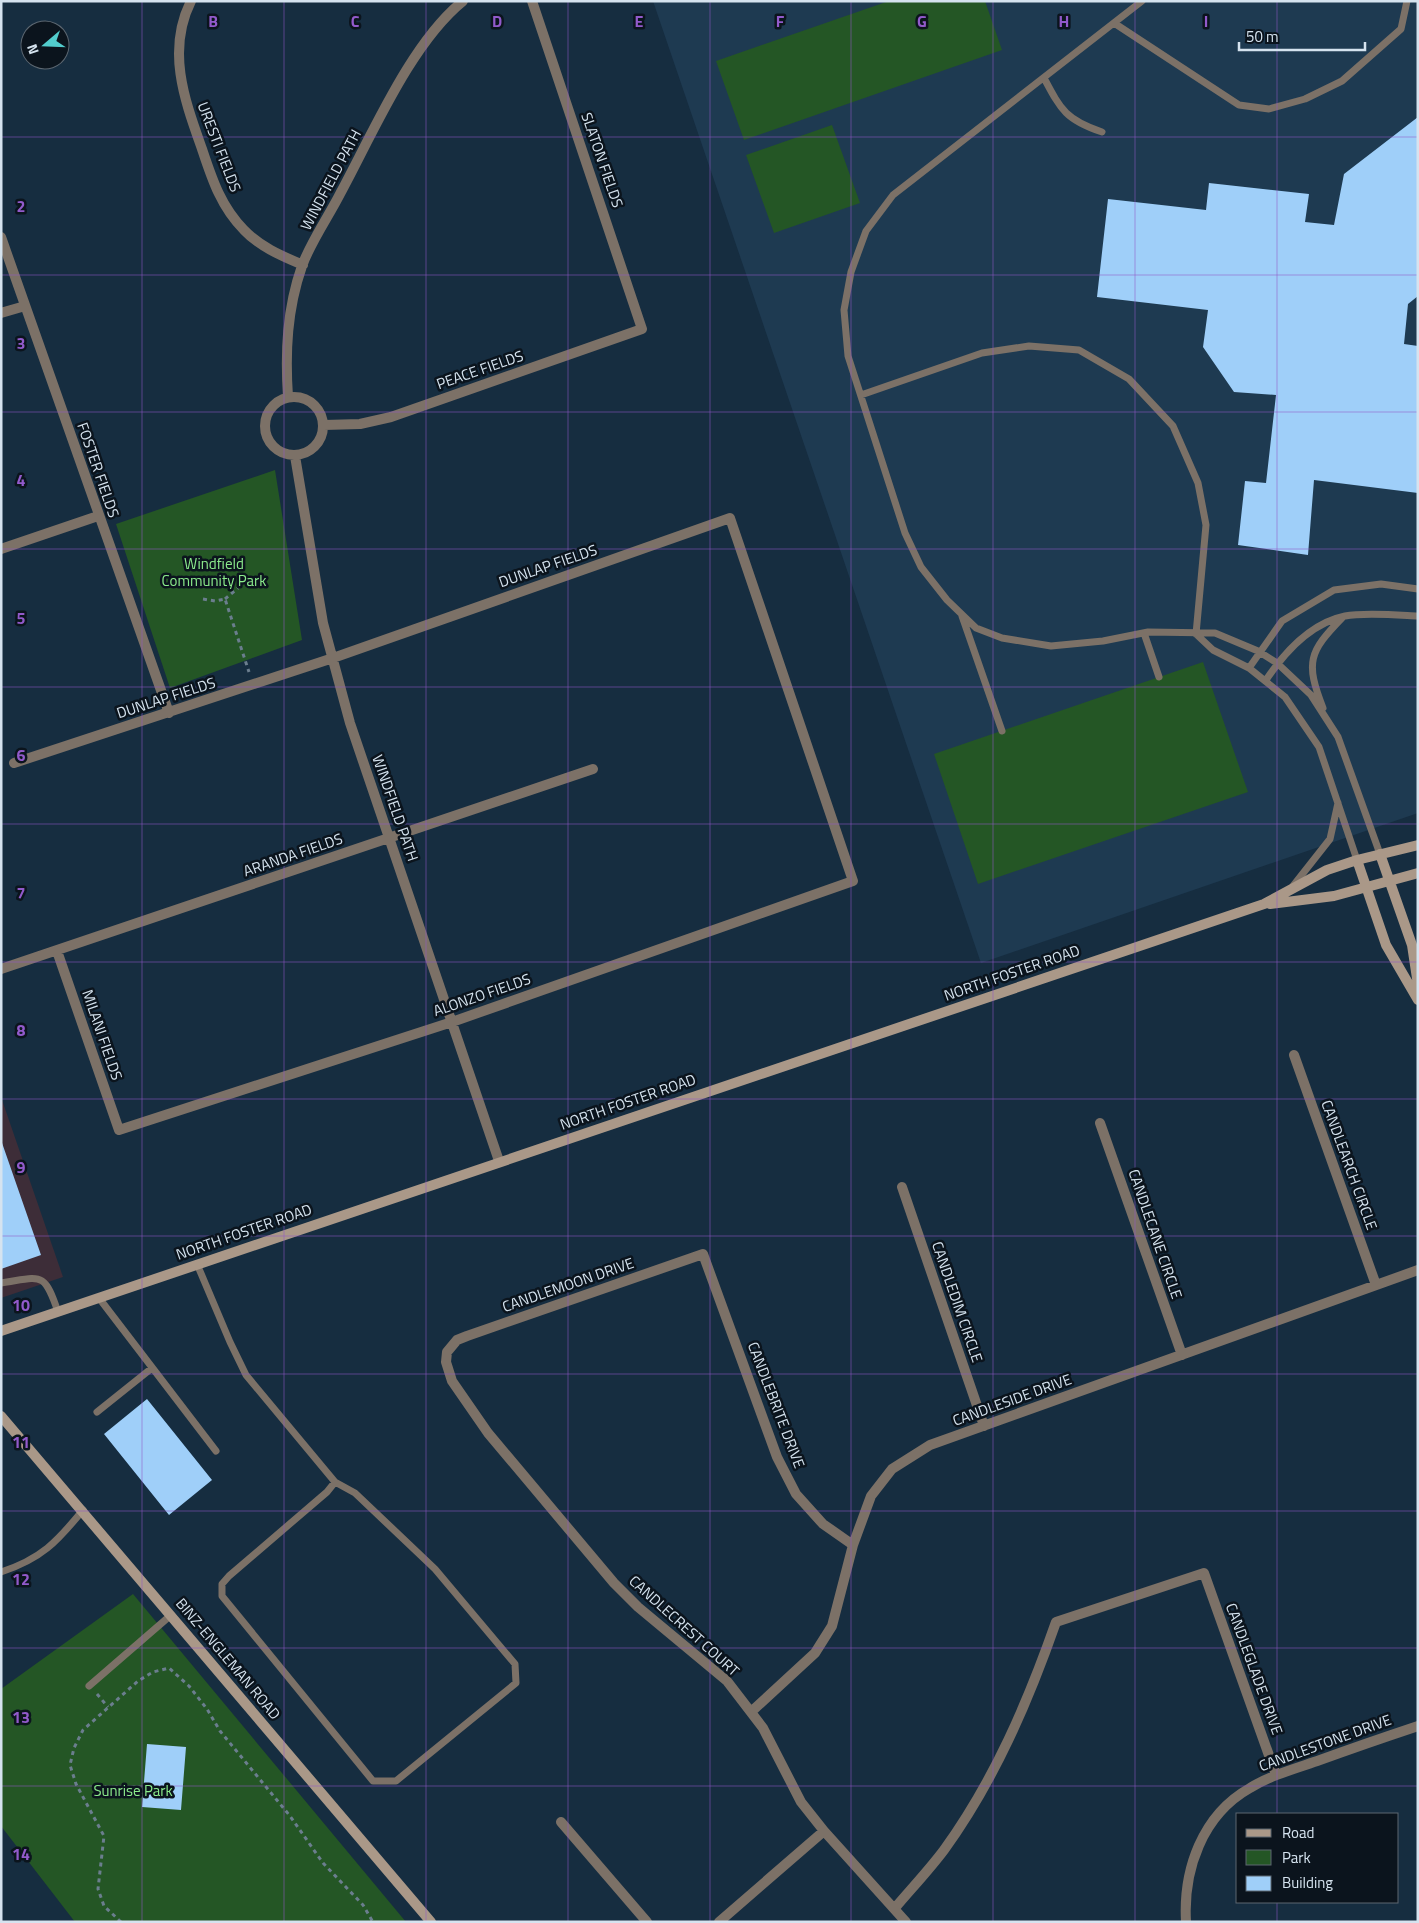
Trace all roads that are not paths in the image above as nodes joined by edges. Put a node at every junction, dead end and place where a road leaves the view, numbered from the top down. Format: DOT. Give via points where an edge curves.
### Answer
graph roads {
  1 [pos="191,1"];
  2 [pos="464,1"];
  3 [pos="532,1"];
  4 [pos="1142,1"];
  5 [pos="1408,1"];
  6 [pos="1114,22"];
  7 [pos="1044,78"];
  8 [pos="1102,132"];
  9 [pos="1,237"];
  10 [pos="303,265"];
  11 [pos="25,306"];
  12 [pos="1,314"];
  13 [pos="642,329"];
  14 [pos="860,395"];
  15 [pos="288,397"];
  16 [pos="324,425"];
  17 [pos="295,456"];
  18 [pos="98,516"];
  19 [pos="1,549"];
  20 [pos="1418,589"];
  21 [pos="961,614"];
  22 [pos="1344,616"];
  23 [pos="1418,616"];
  24 [pos="1144,633"];
  25 [pos="1196,634"];
  26 [pos="1258,651"];
  27 [pos="333,658"];
  28 [pos="1277,663"];
  29 [pos="1249,668"];
  30 [pos="1159,677"];
  31 [pos="1266,680"];
  32 [pos="169,712"];
  33 [pos="1328,722"];
  34 [pos="1002,731"];
  35 [pos="14,763"];
  36 [pos="593,769"];
  37 [pos="1338,803"];
  38 [pos="389,838"];
  39 [pos="1418,846"];
  40 [pos="1380,854"];
  41 [pos="1357,860"];
  42 [pos="1418,873"];
  43 [pos="1390,880"];
  44 [pos="853,881"];
  45 [pos="1366,887"];
  46 [pos="1290,890"];
  47 [pos="1264,904"];
  48 [pos="57,951"];
  49 [pos="1,969"];
  50 [pos="1418,984"];
  51 [pos="1418,1000"];
  52 [pos="452,1022"];
  53 [pos="1294,1054"];
  54 [pos="1100,1123"];
  55 [pos="119,1130"];
  56 [pos="500,1162"];
  57 [pos="902,1187"];
  58 [pos="703,1254"];
  59 [pos="197,1264"];
  60 [pos="1418,1270"];
  61 [pos="1,1283"];
  62 [pos="1376,1285"];
  63 [pos="99,1298"];
  64 [pos="58,1312"];
  65 [pos="1,1331"];
  66 [pos="447,1352"];
  67 [pos="1182,1355"];
  68 [pos="152,1368"];
  69 [pos="97,1412"];
  70 [pos="1,1416"];
  71 [pos="984,1426"];
  72 [pos="216,1451"];
  73 [pos="335,1482"];
  74 [pos="83,1510"];
  75 [pos="853,1545"];
  76 [pos="1,1572"];
  77 [pos="171,1615"];
  78 [pos="89,1686"];
  79 [pos="751,1712"];
  80 [pos="1418,1726"];
  81 [pos="1276,1775"];
  82 [pos="561,1822"];
  83 [pos="824,1831"];
  84 [pos="894,1908"];
  85 [pos="431,1922"];
  86 [pos="647,1922"];
  87 [pos="719,1922"];
  88 [pos="906,1922"];
  89 [pos="1186,1922"];
  1 -- 10 [label="street, URESTI FIELDS" via="181,36 179,65 182,92 216,190 229,213 251,237"];
  2 -- 10 [label="street, WINDFIELD PATH" via="428,40 400,83"];
  3 -- 13 [label="street, SLATON FIELDS"];
  4 -- 6 [label="lane"];
  5 -- 6 [label="lane" via="1401,29 1342,81 1305,99 1269,109 1239,105"];
  6 -- 7 [label="lane"];
  7 -- 8 [label="lane" via="1064,112 1081,125"];
  7 -- 14 [label="lane" via="893,195 866,231 850,272 844,310 848,356"];
  9 -- 11 [label="street, FOSTER FIELDS"];
  10 -- 15 [label="street, WINDFIELD PATH" via="288,321 285,360"];
  11 -- 12 [label="street"];
  11 -- 18 [label="street, FOSTER FIELDS"];
  13 -- 16 [label="street, PEACE FIELDS" via="391,417 360,424"];
  14 -- 21 [label="lane" via="905,533 921,567"];
  14 -- 25 [label="lane" via="982,353 1029,346 1079,350 1129,379 1173,426 1198,483 1206,525"];
  15 -- 16 [label="street" via="298,396 316,406"];
  15 -- 17 [label="street" via="270,408 264,430 275,448"];
  16 -- 17 [label="street" via="316,447"];
  17 -- 27 [label="street, WINDFIELD PATH" via="323,623"];
  18 -- 19 [label="street"];
  18 -- 32 [label="street, FOSTER FIELDS"];
  20 -- 26 [label="lane" via="1381,584 1334,590 1282,621"];
  21 -- 24 [label="lane" via="976,628 1002,638 1051,646"];
  21 -- 34 [label="lane"];
  22 -- 23 [label="lane"];
  22 -- 28 [label="lane" via="1310,631"];
  22 -- 33 [label="lane" via="1320,642 1311,662 1314,686"];
  24 -- 25 [label="lane"];
  24 -- 30 [label="lane"];
  25 -- 26 [label="lane" via="1215,633"];
  25 -- 29 [label="lane" via="1213,650"];
  26 -- 28 [label="lane"];
  26 -- 29 [label="lane"];
  27 -- 32 [label="street, DUNLAP FIELDS"];
  27 -- 38 [label="street, WINDFIELD PATH" via="350,724"];
  27 -- 44 [label="street, DUNLAP FIELDS" via="730,518"];
  28 -- 31 [label="lane"];
  28 -- 33 [label="lane" via="1310,695"];
  29 -- 31 [label="lane"];
  31 -- 37 [label="lane" via="1285,697 1319,747"];
  32 -- 35 [label="street, DUNLAP FIELDS"];
  33 -- 40 [label="lane" via="1338,737"];
  36 -- 38 [label="street, ARANDA FIELDS"];
  37 -- 41 [label="lane"];
  37 -- 46 [label="lane" via="1330,839"];
  38 -- 48 [label="street, ARANDA FIELDS"];
  38 -- 52 [label="street, WINDFIELD PATH"];
  39 -- 40 [label="main road, NORTH FOSTER ROAD"];
  40 -- 41 [label="main road, NORTH FOSTER ROAD"];
  40 -- 43 [label="main road"];
  41 -- 45 [label="main road"];
  41 -- 46 [label="main road, NORTH FOSTER ROAD" via="1327,870"];
  42 -- 43 [label="main road, NORTH FOSTER ROAD"];
  43 -- 45 [label="main road, NORTH FOSTER ROAD"];
  43 -- 50 [label="main road" via="1412,945"];
  44 -- 52 [label="street, ALONZO FIELDS"];
  45 -- 47 [label="main road, NORTH FOSTER ROAD" via="1334,896"];
  45 -- 51 [label="main road" via="1386,945"];
  46 -- 47 [label="main road, NORTH FOSTER ROAD"];
  47 -- 56 [label="main road, NORTH FOSTER ROAD"];
  48 -- 49 [label="street, ARANDA FIELDS"];
  48 -- 55 [label="street, MILANI FIELDS"];
  52 -- 55 [label="street, ALONZO FIELDS"];
  52 -- 56 [label="street, WINDFIELD PATH"];
  53 -- 62 [label="street, CANDLEARCH CIRCLE"];
  54 -- 67 [label="street, CANDLECANE CIRCLE"];
  56 -- 59 [label="main road, NORTH FOSTER ROAD"];
  57 -- 71 [label="street, CANDLEDIM CIRCLE"];
  58 -- 66 [label="street, CANDLEMOON DRIVE" via="467,1336"];
  58 -- 75 [label="street, CANDLEBRITE DRIVE" via="777,1457 796,1494 823,1524"];
  59 -- 63 [label="main road, NORTH FOSTER ROAD"];
  59 -- 73 [label="lane" via="246,1374"];
  60 -- 62 [label="street, CANDLESIDE DRIVE"];
  61 -- 64 [label="lane" via="33,1277 44,1280 50,1287"];
  62 -- 67 [label="street, CANDLESIDE DRIVE"];
  63 -- 64 [label="main road, NORTH FOSTER ROAD"];
  63 -- 68 [label="lane"];
  64 -- 65 [label="main road, NORTH FOSTER ROAD"];
  66 -- 79 [label="street, CANDLECREST COURT" via="446,1362 452,1381 488,1433 608,1576 638,1607 727,1681"];
  67 -- 71 [label="street, CANDLESIDE DRIVE"];
  68 -- 69 [label="lane"];
  68 -- 72 [label="lane"];
  70 -- 74 [label="main road, BINZ-ENGLEMAN ROAD"];
  71 -- 75 [label="street, CANDLESIDE DRIVE" via="930,1445 892,1469 871,1496"];
  73 -- 73 [label="lane" via="355,1493 435,1569 516,1664 516,1683 396,1781 373,1781 222,1596 222,1584 229,1576"];
  74 -- 76 [label="lane" via="57,1542 24,1565"];
  74 -- 77 [label="main road, BINZ-ENGLEMAN ROAD"];
  75 -- 79 [label="street, CANDLESIDE DRIVE" via="832,1626 815,1652"];
  77 -- 78 [label="lane"];
  77 -- 85 [label="main road, BINZ-ENGLEMAN ROAD"];
  79 -- 83 [label="street, CANDLECREST COURT" via="764,1728 801,1802"];
  80 -- 81 [label="street, CANDLESTONE DRIVE"];
  81 -- 84 [label="street, CANDLEGLADE DRIVE" via="1204,1573 1056,1622 1024,1710 987,1782 944,1850"];
  81 -- 89 [label="street, CANDLESTONE DRIVE" via="1249,1788 1226,1805 1208,1827 1195,1852 1188,1879"];
  82 -- 86 [label="street"];
  83 -- 84 [label="street, CANDLECREST COURT"];
  83 -- 87 [label="street"];
  84 -- 88 [label="street, CANDLECREST COURT"];
}
